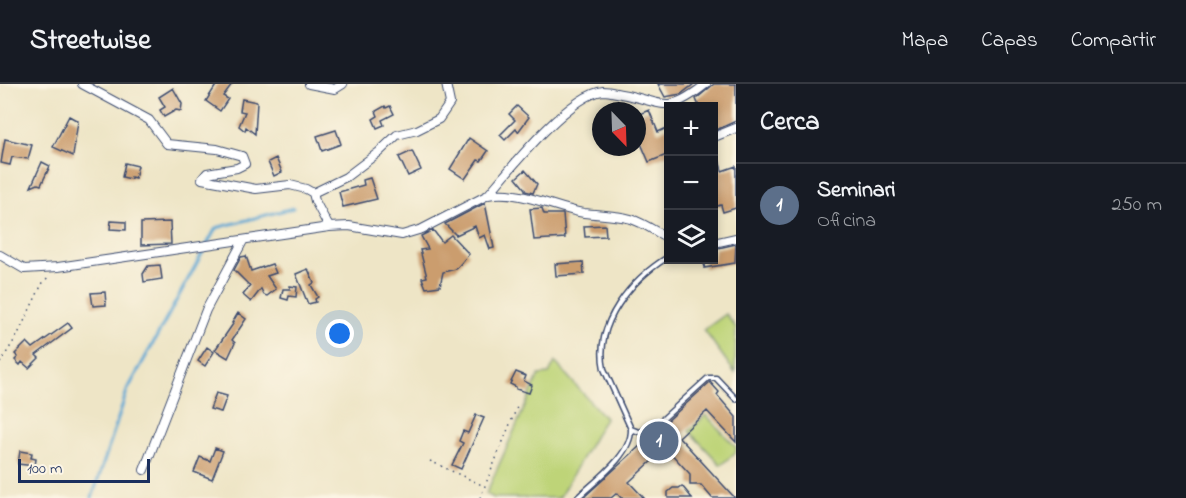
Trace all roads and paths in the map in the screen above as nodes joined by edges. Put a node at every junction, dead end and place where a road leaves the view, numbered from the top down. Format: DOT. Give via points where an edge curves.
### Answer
graph roads {
  1 [pos="82,84"];
  2 [pos="309,84"];
  3 [pos="343,84"];
  4 [pos="446,84"];
  5 [pos="706,84"];
  6 [pos="736,128"];
  7 [pos="718,136"];
  8 [pos="313,193"];
  9 [pos="488,195"];
  10 [pos="329,227"];
  11 [pos="664,236"];
  12 [pos="736,238"];
  13 [pos="243,241"];
  14 [pos="718,242"];
  15 [pos="0,255"];
  16 [pos="664,260"];
  17 [pos="58,267"];
  18 [pos="0,363"];
  19 [pos="736,399"];
  20 [pos="517,407"];
  21 [pos="632,429"];
  22 [pos="430,461"];
  23 [pos="144,470"];
  24 [pos="484,487"];
  25 [pos="480,498"];
  26 [pos="576,498"];
  1 -- 8 [label="street" via="149,120 167,144 242,156 245,164 207,173 202,179 256,189 290,185"];
  2 -- 3 [label="street" via="335,89"];
  4 -- 8 [label="street" via="450,103 439,120 397,135 346,177"];
  5 -- 9 [label="street" via="676,104 656,104 604,91 588,96 561,115"];
  6 -- 7 [label="street"];
  8 -- 10 [label="street"];
  9 -- 10 [label="street" via="402,235 349,226"];
  9 -- 11 [label="street" via="519,196 584,213 633,220"];
  10 -- 13 [label="street"];
  12 -- 14 [label="street"];
  13 -- 17 [label="street"];
  13 -- 23 [label="street" via="206,310"];
  15 -- 17 [label="street" via="24,269"];
  16 -- 21 [label="lane" via="624,295 605,336 604,369"];
  17 -- 18 [label="path" via="42,284"];
  19 -- 21 [label="lane" via="720,381 708,378 654,427 639,432"];
  20 -- 24 [label="path"];
  21 -- 26 [label="lane" via="631,441 620,457"];
  22 -- 24 [label="path"];
  24 -- 25 [label="path"];
}
